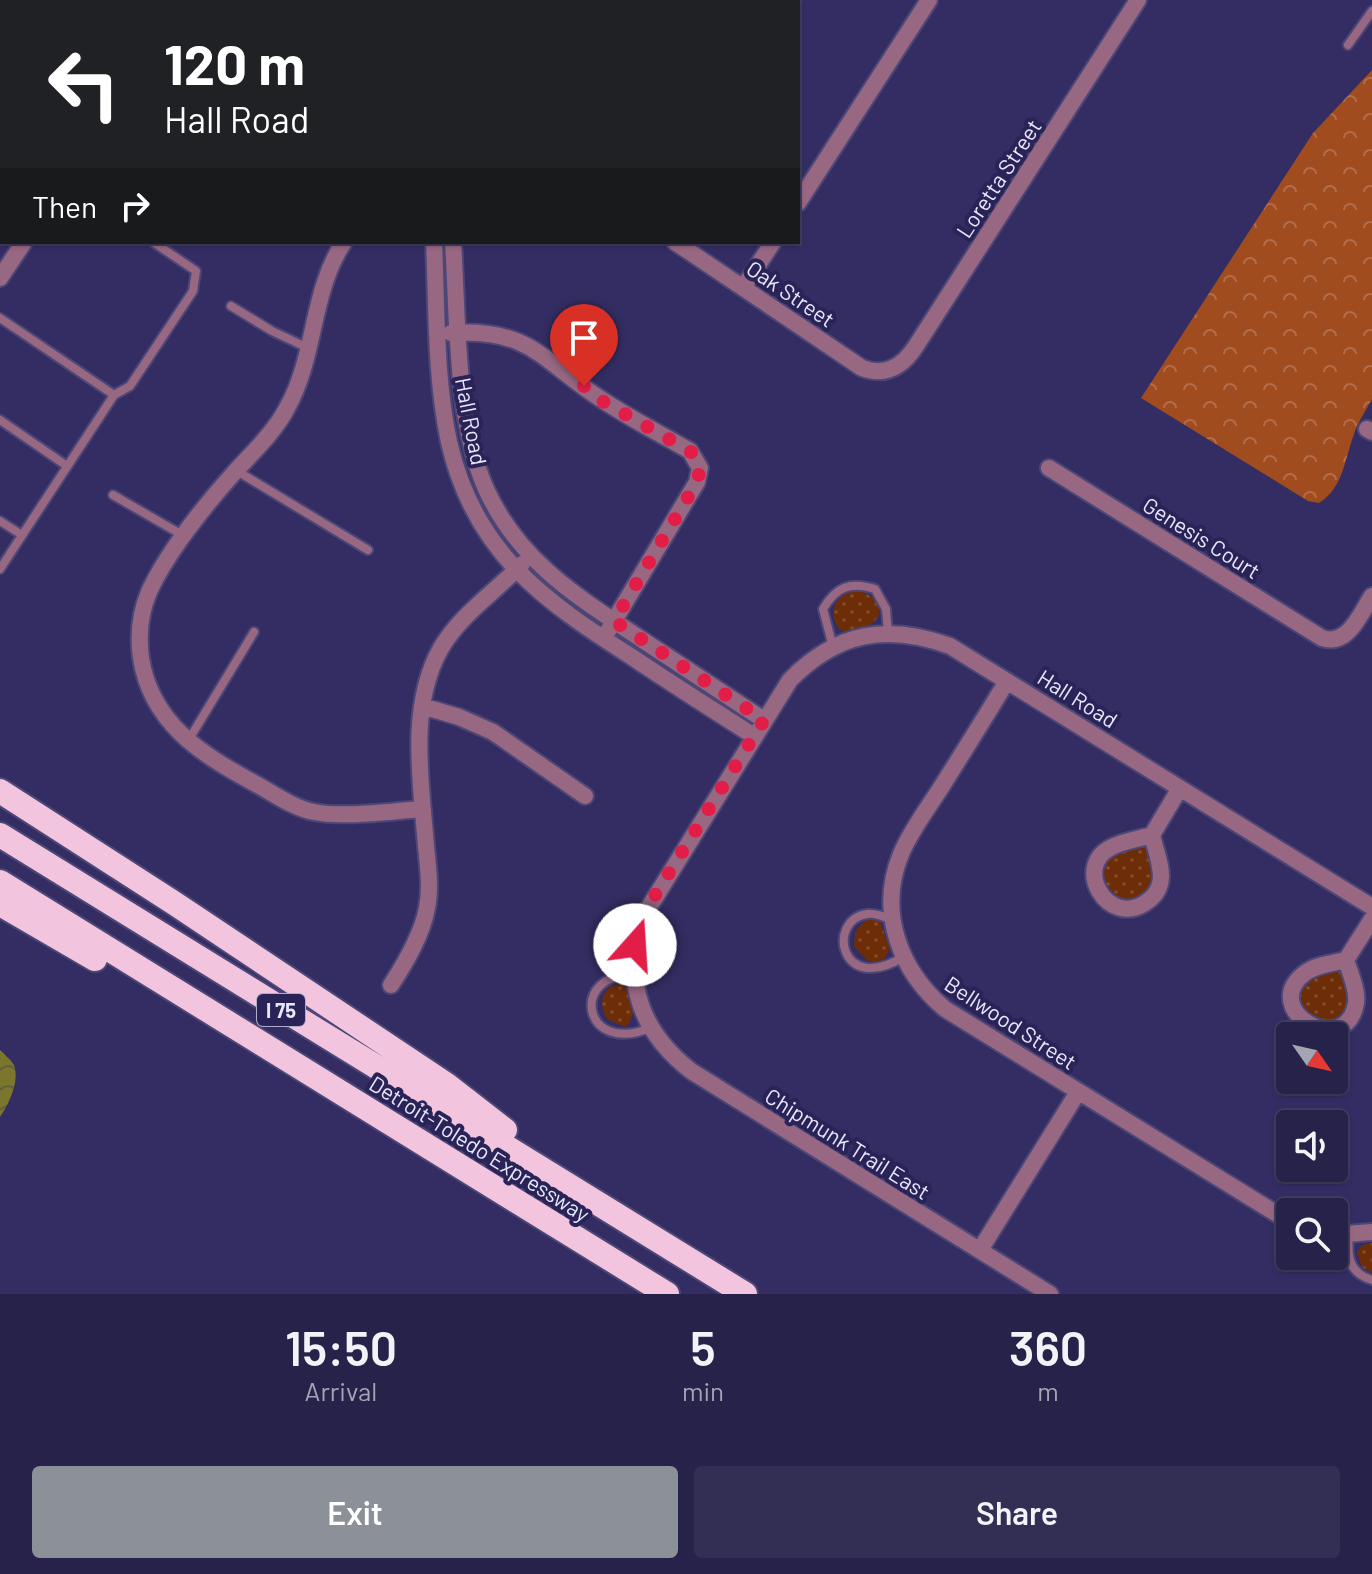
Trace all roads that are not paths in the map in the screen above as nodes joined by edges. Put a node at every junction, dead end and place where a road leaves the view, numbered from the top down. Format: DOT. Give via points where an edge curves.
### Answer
graph roads {
  1 [pos="929,0"];
  2 [pos="1138,0"];
  3 [pos="1372,11"];
  4 [pos="1348,45"];
  5 [pos="800,200"];
  6 [pos="23,244"];
  7 [pos="156,244"];
  8 [pos="343,244"];
  9 [pos="434,244"];
  10 [pos="453,244"];
  11 [pos="678,244"];
  12 [pos="772,244"];
  13 [pos="0,278"];
  14 [pos="743,288"];
  15 [pos="231,306"];
  16 [pos="0,318"];
  17 [pos="459,333"];
  18 [pos="439,334"];
  19 [pos="308,348"];
  20 [pos="886,370"];
  21 [pos="114,395"];
  22 [pos="0,420"];
  23 [pos="67,466"];
  24 [pos="1049,468"];
  25 [pos="236,470"];
  26 [pos="113,495"];
  27 [pos="0,521"];
  28 [pos="22,535"];
  29 [pos="185,537"];
  30 [pos="368,550"];
  31 [pos="530,557"];
  32 [pos="0,569"];
  33 [pos="517,570"];
  34 [pos="1372,596"];
  35 [pos="614,621"];
  36 [pos="254,632"];
  37 [pos="888,633"];
  38 [pos="604,639"];
  39 [pos="833,647"];
  40 [pos="1007,681"];
  41 [pos="422,706"];
  42 [pos="764,720"];
  43 [pos="754,736"];
  44 [pos="188,741"];
  45 [pos="1180,788"];
  46 [pos="0,791"];
  47 [pos="585,796"];
  48 [pos="423,809"];
  49 [pos="0,835"];
  50 [pos="1152,835"];
  51 [pos="0,882"];
  52 [pos="0,904"];
  53 [pos="1372,907"];
  54 [pos="1372,919"];
  55 [pos="893,920"];
  56 [pos="903,957"];
  57 [pos="1346,960"];
  58 [pos="634,975"];
  59 [pos="391,985"];
  60 [pos="650,1028"];
  61 [pos="267,1048"];
  62 [pos="1078,1092"];
  63 [pos="565,1181"];
  64 [pos="1276,1213"];
  65 [pos="1372,1232"];
  66 [pos="1348,1234"];
  67 [pos="980,1250"];
  68 [pos="1348,1257"];
  69 [pos="1372,1280"];
  70 [pos="667,1294"];
  71 [pos="745,1294"];
  72 [pos="1050,1294"];
  1 -- 5 [label="street"];
  2 -- 20 [label="street, Loretta Street" via="908,359"];
  3 -- 4 [label="lane"];
  6 -- 13 [label="street"];
  7 -- 21 [label="lane" via="196,271 193,291 130,386"];
  8 -- 19 [label="street" via="331,265"];
  9 -- 18 [label="street, Hall Road"];
  10 -- 17 [label="street, Hall Road"];
  11 -- 14 [label="street, Oak Street"];
  12 -- 14 [label="street"];
  14 -- 20 [label="street, Oak Street" via="862,368"];
  15 -- 19 [label="lane"];
  16 -- 21 [label="lane"];
  17 -- 18 [label="street"];
  17 -- 31 [label="street, Hall Road" via="475,456 486,490"];
  17 -- 35 [label="street" via="504,336 524,344 602,401 695,456 700,468 697,482"];
  18 -- 33 [label="street, Hall Road" via="444,415 458,472 482,524"];
  19 -- 25 [label="street" via="285,413"];
  21 -- 23 [label="lane"];
  22 -- 23 [label="lane"];
  23 -- 28 [label="lane"];
  24 -- 34 [label="street, Genesis Court" via="1322,638 1342,638"];
  25 -- 29 [label="street"];
  25 -- 30 [label="lane"];
  26 -- 29 [label="lane"];
  27 -- 28 [label="lane"];
  28 -- 32 [label="lane"];
  29 -- 44 [label="street" via="148,594 140,633 148,688 166,719"];
  31 -- 33 [label="street"];
  31 -- 35 [label="street, Hall Road" via="570,593"];
  33 -- 38 [label="street, Hall Road" via="559,609"];
  33 -- 41 [label="street" via="449,635 432,667"];
  35 -- 38 [label="street"];
  35 -- 42 [label="street, Hall Road"];
  36 -- 44 [label="lane"];
  37 -- 39 [label="street, Hall Road"];
  37 -- 39 [label="lane" via="886,609 875,589 845,586 823,609"];
  37 -- 40 [label="street, Hall Road" via="927,637 950,646"];
  38 -- 43 [label="street, Hall Road"];
  39 -- 42 [label="street, Hall Road" via="803,666"];
  40 -- 45 [label="street, Hall Road"];
  40 -- 55 [label="street, Bellwood Street" via="908,841 896,867"];
  41 -- 47 [label="street" via="493,732"];
  41 -- 48 [label="street"];
  42 -- 43 [label="street, Hall Road"];
  43 -- 58 [label="street" via="649,905 635,945"];
  44 -- 48 [label="street" via="309,811"];
  45 -- 50 [label="street"];
  45 -- 53 [label="street, Hall Road"];
  46 -- 63 [label="highway" via="447,1085"];
  48 -- 59 [label="street" via="427,908 406,963"];
  49 -- 63 [label="highway, I 75"];
  50 -- 50 [label="street" via="1109,848 1098,859 1098,891 1119,909 1133,909 1154,897 1160,886"];
  51 -- 61 [label="highway, I 75"];
  52 -- 61 [label="highway" via="207,1026"];
  54 -- 57 [label="street"];
  55 -- 56 [label="street, Bellwood Street"];
  55 -- 56 [label="lane" via="867,914 853,920 843,947 861,967 887,967"];
  56 -- 62 [label="street, Bellwood Street" via="914,978 945,1009"];
  57 -- 57 [label="street" via="1307,971 1296,982 1291,997 1295,1011 1318,1029 1344,1023 1357,1001"];
  58 -- 60 [label="street, Chipmunk Trail East"];
  58 -- 60 [label="lane" via="607,978 590,1004 592,1014 608,1032 620,1035"];
  60 -- 67 [label="street, Chipmunk Trail East" via="691,1071"];
  61 -- 70 [label="highway, Detroit-Toledo Expressway / I 75"];
  62 -- 64 [label="street, Bellwood Street"];
  62 -- 67 [label="street"];
  63 -- 71 [label="highway, I 75"];
  65 -- 66 [label="street"];
  67 -- 72 [label="street, Chipmunk Trail East"];
  68 -- 69 [label="lane" via="1357,1274"];
}
